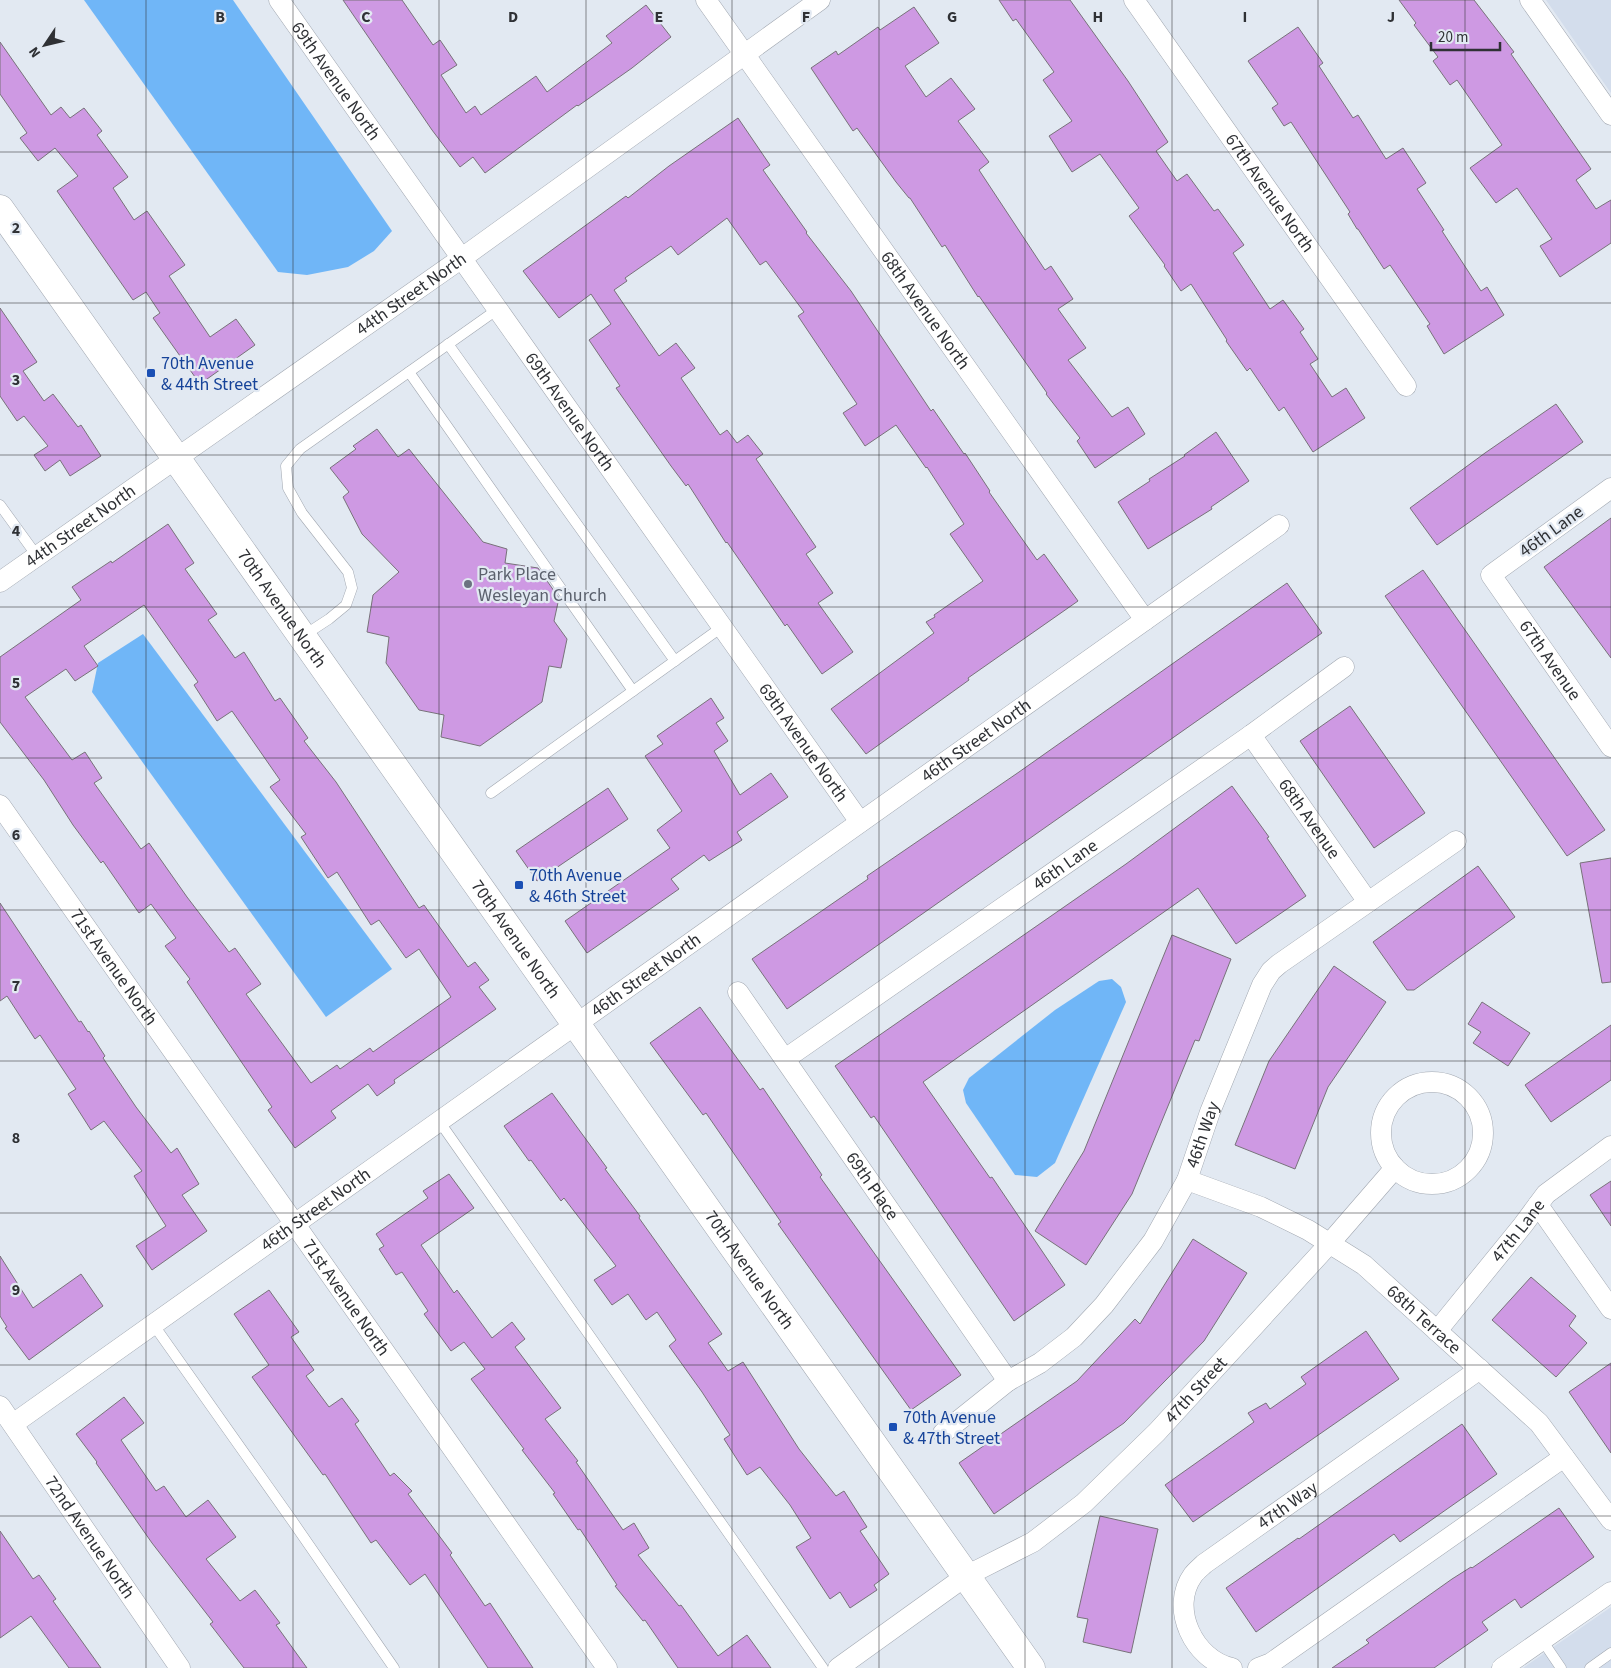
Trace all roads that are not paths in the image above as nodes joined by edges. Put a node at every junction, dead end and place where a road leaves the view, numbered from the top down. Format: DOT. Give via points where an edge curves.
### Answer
graph roads {
  1 [pos="279,0"];
  2 [pos="706,0"];
  3 [pos="820,0"];
  4 [pos="1134,0"];
  5 [pos="1530,0"];
  6 [pos="745,54"];
  7 [pos="1611,116"];
  8 [pos="0,209"];
  9 [pos="462,258"];
  10 [pos="498,309"];
  11 [pos="448,344"];
  12 [pos="409,372"];
  13 [pos="1406,386"];
  14 [pos="176,458"];
  15 [pos="1611,488"];
  16 [pos="0,505"];
  17 [pos="1279,525"];
  18 [pos="37,556"];
  19 [pos="1490,575"];
  20 [pos="0,582"];
  21 [pos="1145,620"];
  22 [pos="722,627"];
  23 [pos="302,637"];
  24 [pos="675,661"];
  25 [pos="1344,667"];
  26 [pos="633,691"];
  27 [pos="1251,735"];
  28 [pos="1611,747"];
  29 [pos="491,793"];
  30 [pos="0,805"];
  31 [pos="860,822"];
  32 [pos="1456,841"];
  33 [pos="1368,902"];
  34 [pos="738,992"];
  35 [pos="575,1024"];
  36 [pos="785,1059"];
  37 [pos="440,1121"];
  38 [pos="1611,1146"];
  39 [pos="1396,1168"];
  40 [pos="1187,1180"];
  41 [pos="1538,1205"];
  42 [pos="295,1223"];
  43 [pos="1330,1243"];
  44 [pos="1611,1309"];
  45 [pos="153,1324"];
  46 [pos="1437,1330"];
  47 [pos="1480,1369"];
  48 [pos="1008,1381"];
  49 [pos="0,1406"];
  50 [pos="13,1424"];
  51 [pos="943,1433"];
  52 [pos="1564,1456"];
  53 [pos="1611,1520"];
  54 [pos="966,1576"];
  55 [pos="1611,1592"];
  56 [pos="1542,1640"];
  57 [pos="1611,1653"];
  58 [pos="180,1668"];
  59 [pos="394,1668"];
  60 [pos="607,1668"];
  61 [pos="823,1668"];
  62 [pos="838,1668"];
  63 [pos="1031,1668"];
  64 [pos="1232,1668"];
  65 [pos="1258,1668"];
  66 [pos="1502,1668"];
  67 [pos="1561,1668"];
  68 [pos="1590,1668"];
  1 -- 9 [label="street, 69th Avenue North"];
  2 -- 6 [label="street, 68th Avenue North"];
  3 -- 6 [label="street, 44th Street North"];
  4 -- 13 [label="street, 67th Avenue North"];
  5 -- 7 [label="street"];
  6 -- 9 [label="street, 44th Street North"];
  6 -- 21 [label="street, 68th Avenue North"];
  8 -- 14 [label="street, 70th Avenue North"];
  9 -- 10 [label="street, 69th Avenue North"];
  9 -- 14 [label="street, 44th Street North"];
  10 -- 11 [label="lane"];
  10 -- 22 [label="street, 69th Avenue North"];
  11 -- 12 [label="lane"];
  11 -- 24 [label="lane"];
  12 -- 23 [label="lane" via="300,449 286,466 288,488 302,513 348,572 352,588 346,605"];
  12 -- 26 [label="lane"];
  14 -- 18 [label="street, 44th Street North"];
  14 -- 23 [label="street, 70th Avenue North"];
  15 -- 19 [label="street, 46th Lane"];
  16 -- 18 [label="lane"];
  17 -- 21 [label="street, 46th Street North"];
  18 -- 20 [label="street, 44th Street North"];
  19 -- 28 [label="street, 67th Avenue"];
  21 -- 31 [label="street, 46th Street North"];
  22 -- 24 [label="lane"];
  22 -- 31 [label="street, 69th Avenue North"];
  23 -- 35 [label="street, 70th Avenue North"];
  24 -- 26 [label="lane"];
  25 -- 27 [label="street, 46th Lane"];
  26 -- 29 [label="lane"];
  27 -- 33 [label="street, 68th Avenue"];
  27 -- 36 [label="street, 46th Lane"];
  30 -- 42 [label="street, 71st Avenue North"];
  31 -- 35 [label="street, 46th Street North"];
  32 -- 33 [label="street, 46th Way"];
  33 -- 40 [label="street, 46th Way" via="1271,971 1262,985 1210,1112"];
  34 -- 36 [label="street, 69th Place"];
  35 -- 37 [label="street, 46th Street North"];
  35 -- 54 [label="street, 70th Avenue North"];
  36 -- 48 [label="street, 69th Place"];
  37 -- 42 [label="street, 46th Street North"];
  37 -- 61 [label="lane"];
  38 -- 41 [label="street, 47th Lane" via="1546,1194"];
  39 -- 39 [label="street" via="1409,1178 1425,1183 1442,1183 1458,1177 1471,1166 1480,1152 1484,1136 1482,1119 1462,1091 1431,1081 1414,1084 1394,1099 1382,1121 1381,1138 1386,1154"];
  39 -- 43 [label="street, 47th Street"];
  40 -- 43 [label="street, 68th Terrace" via="1260,1208"];
  40 -- 48 [label="street, 46th Way" via="1153,1241 1104,1305 1074,1337 1040,1363"];
  41 -- 44 [label="street"];
  41 -- 46 [label="street, 47th Lane"];
  42 -- 45 [label="street, 46th Street North"];
  42 -- 60 [label="street, 71st Avenue North"];
  43 -- 46 [label="street, 68th Terrace" via="1364,1265"];
  43 -- 54 [label="street, 47th Street" via="1157,1432 1084,1503 1033,1542"];
  45 -- 50 [label="street, 46th Street North"];
  45 -- 59 [label="lane"];
  46 -- 47 [label="street, 68th Terrace"];
  47 -- 52 [label="street, 68th Terrace" via="1539,1423"];
  47 -- 64 [label="street, 47th Way" via="1204,1564 1193,1575 1186,1590 1186,1625 1207,1655 1222,1666"];
  48 -- 51 [label="street, 46th Way"];
  49 -- 50 [label="street, 72nd Avenue North"];
  50 -- 58 [label="street, 72nd Avenue North"];
  52 -- 53 [label="street, 68th Terrace"];
  52 -- 65 [label="street" via="1271,1663"];
  54 -- 62 [label="street, 47th Street"];
  54 -- 63 [label="street, 70th Avenue North"];
  55 -- 56 [label="street"];
  56 -- 66 [label="street"];
  56 -- 67 [label="lane"];
  57 -- 68 [label="lane"];
}
